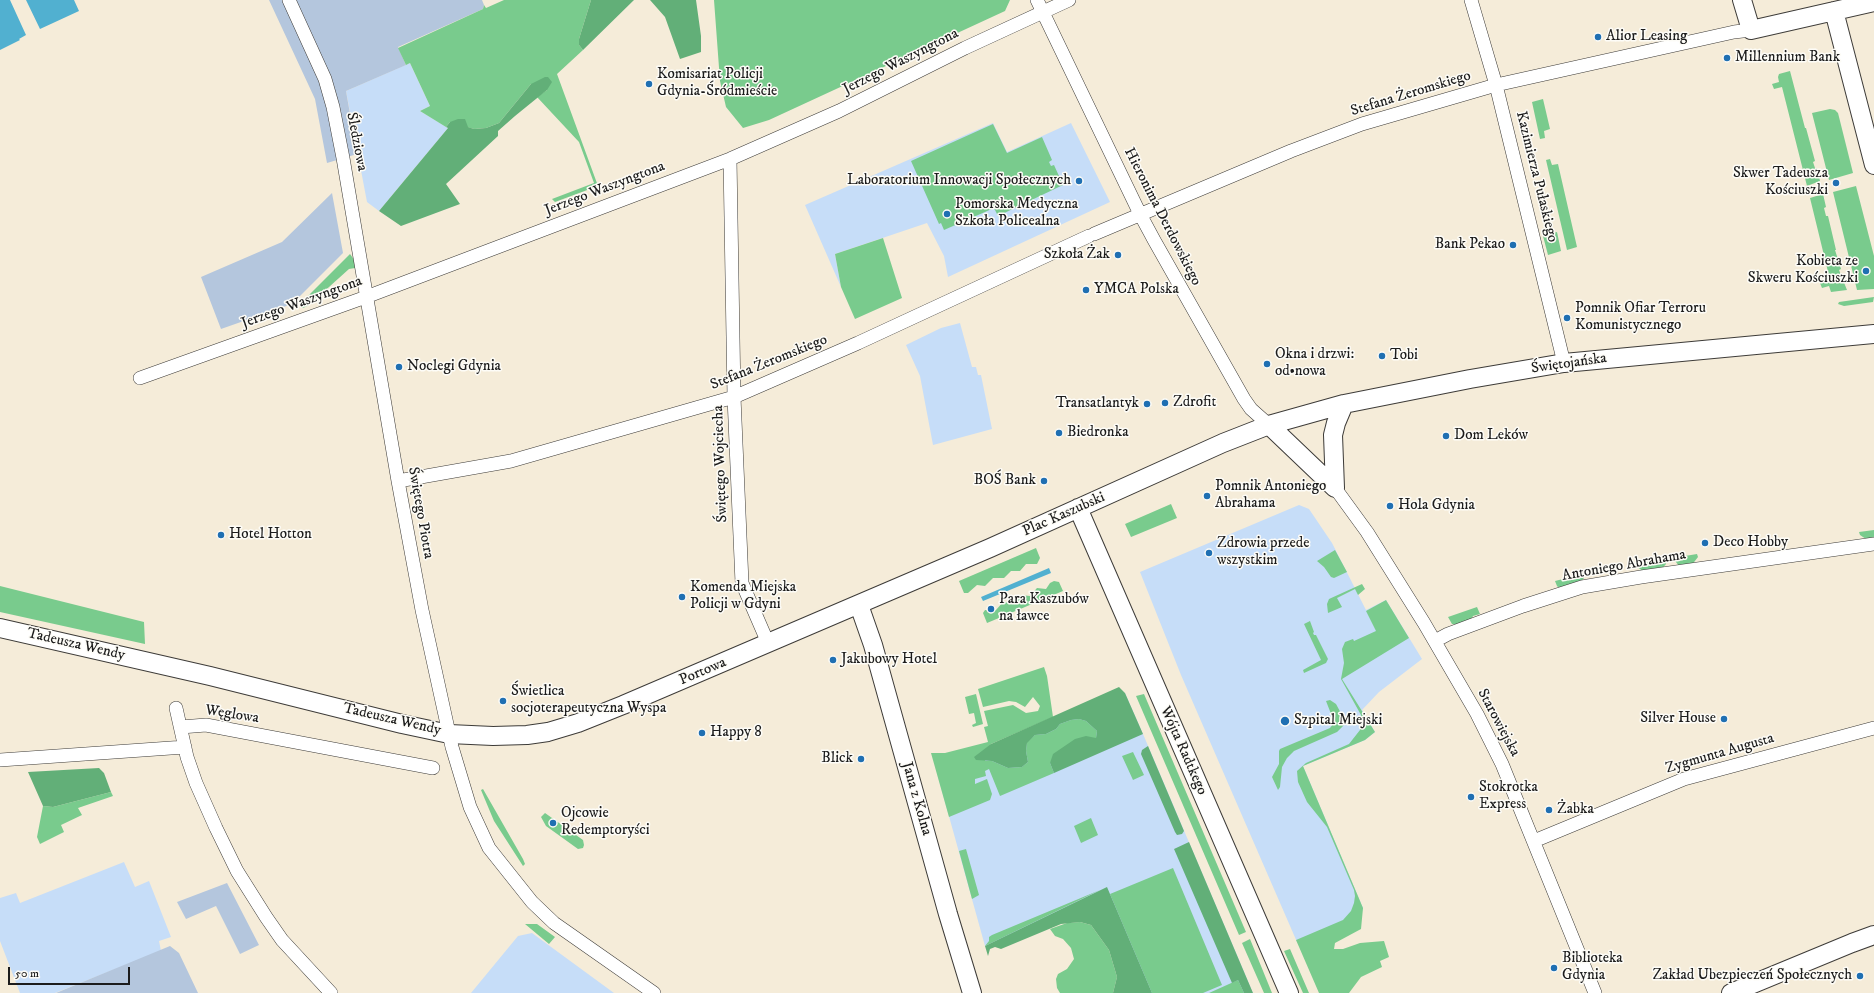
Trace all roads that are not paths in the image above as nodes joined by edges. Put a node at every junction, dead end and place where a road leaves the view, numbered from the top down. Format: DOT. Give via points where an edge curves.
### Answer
graph roads {
  1 [pos="289,0"];
  2 [pos="1037,0"];
  3 [pos="1069,0"];
  4 [pos="1471,0"];
  5 [pos="1742,0"];
  6 [pos="1874,2"];
  7 [pos="1834,11"];
  8 [pos="1043,12"];
  9 [pos="1751,30"];
  10 [pos="1496,85"];
  11 [pos="730,159"];
  12 [pos="1874,165"];
  13 [pos="1140,214"];
  14 [pos="366,297"];
  15 [pos="1874,334"];
  16 [pos="1564,363"];
  17 [pos="140,378"];
  18 [pos="734,397"];
  19 [pos="1344,404"];
  20 [pos="1269,426"];
  21 [pos="398,481"];
  22 [pos="1335,488"];
  23 [pos="1078,508"];
  24 [pos="1874,544"];
  25 [pos="859,605"];
  26 [pos="0,628"];
  27 [pos="1435,641"];
  28 [pos="768,643"];
  29 [pos="176,708"];
  30 [pos="181,726"];
  31 [pos="1874,728"];
  32 [pos="450,734"];
  33 [pos="185,747"];
  34 [pos="0,760"];
  35 [pos="434,768"];
  36 [pos="1534,841"];
  37 [pos="1874,935"];
  38 [pos="331,993"];
  39 [pos="654,993"];
  40 [pos="972,993"];
  41 [pos="1289,993"];
  42 [pos="1595,993"];
  43 [pos="1731,993"];
  1 -- 14 [label="street, Śledziowa" via="325,79 332,101"];
  2 -- 8 [label="street, Hieronima Derdowskiego"];
  3 -- 8 [label="street, Jerzego Waszyngtona"];
  4 -- 10 [label="street, Kazimierza Pułaskiego"];
  5 -- 9 [label="street"];
  6 -- 7 [label="street"];
  7 -- 9 [label="street"];
  7 -- 12 [label="street"];
  8 -- 11 [label="street, Jerzego Waszyngtona" via="839,111"];
  8 -- 13 [label="street, Hieronima Derdowskiego"];
  9 -- 10 [label="street, Stefana Żeromskiego"];
  10 -- 13 [label="street, Stefana Żeromskiego" via="1362,124"];
  10 -- 16 [label="street, Kazimierza Pułaskiego"];
  11 -- 14 [label="street, Jerzego Waszyngtona"];
  11 -- 18 [label="street, Świętego Wojciecha"];
  13 -- 18 [label="street, Stefana Żeromskiego"];
  13 -- 20 [label="street, Hieronima Derdowskiego" via="1244,399"];
  14 -- 17 [label="street, Jerzego Waszyngtona"];
  14 -- 21 [label="street, Świętego Piotra"];
  15 -- 16 [label="street, Świętojańska"];
  16 -- 19 [label="street, Świętojańska"];
  18 -- 21 [label="street, Stefana Żeromskiego" via="511,461"];
  18 -- 28 [label="street, Świętego Wojciecha" via="742,583"];
  19 -- 20 [label="street, Świętojańska"];
  19 -- 22 [label="street" via="1333,436"];
  20 -- 22 [label="street"];
  20 -- 23 [label="street, Plac Kaszubski" via="1223,443"];
  21 -- 32 [label="street, Świętego Piotra" via="422,610"];
  22 -- 27 [label="street, Starowiejska" via="1367,532"];
  23 -- 25 [label="street, Plac Kaszubski"];
  23 -- 41 [label="street, Wójta Radtkego"];
  24 -- 27 [label="street, Antoniego Abrahama" via="1582,587 1523,606"];
  25 -- 28 [label="street, Portowa"];
  25 -- 40 [label="street, Jana z Kolna"];
  26 -- 32 [label="street, Tadeusza Wendy"];
  27 -- 36 [label="street, Starowiejska" via="1502,764"];
  28 -- 32 [label="street, Portowa" via="623,705 548,732 519,736"];
  29 -- 30 [label="street"];
  30 -- 33 [label="street"];
  30 -- 35 [label="street, Węglowa" via="206,725"];
  31 -- 36 [label="street, Zygmunta Augusta" via="1684,779"];
  32 -- 39 [label="street, Tadeusza Wendy" via="463,789 478,827 489,848 522,891 554,923"];
  33 -- 34 [label="street"];
  33 -- 38 [label="street" via="204,803 252,896 282,940"];
  36 -- 42 [label="street, Starowiejska"];
  37 -- 43 [label="street"];
}
